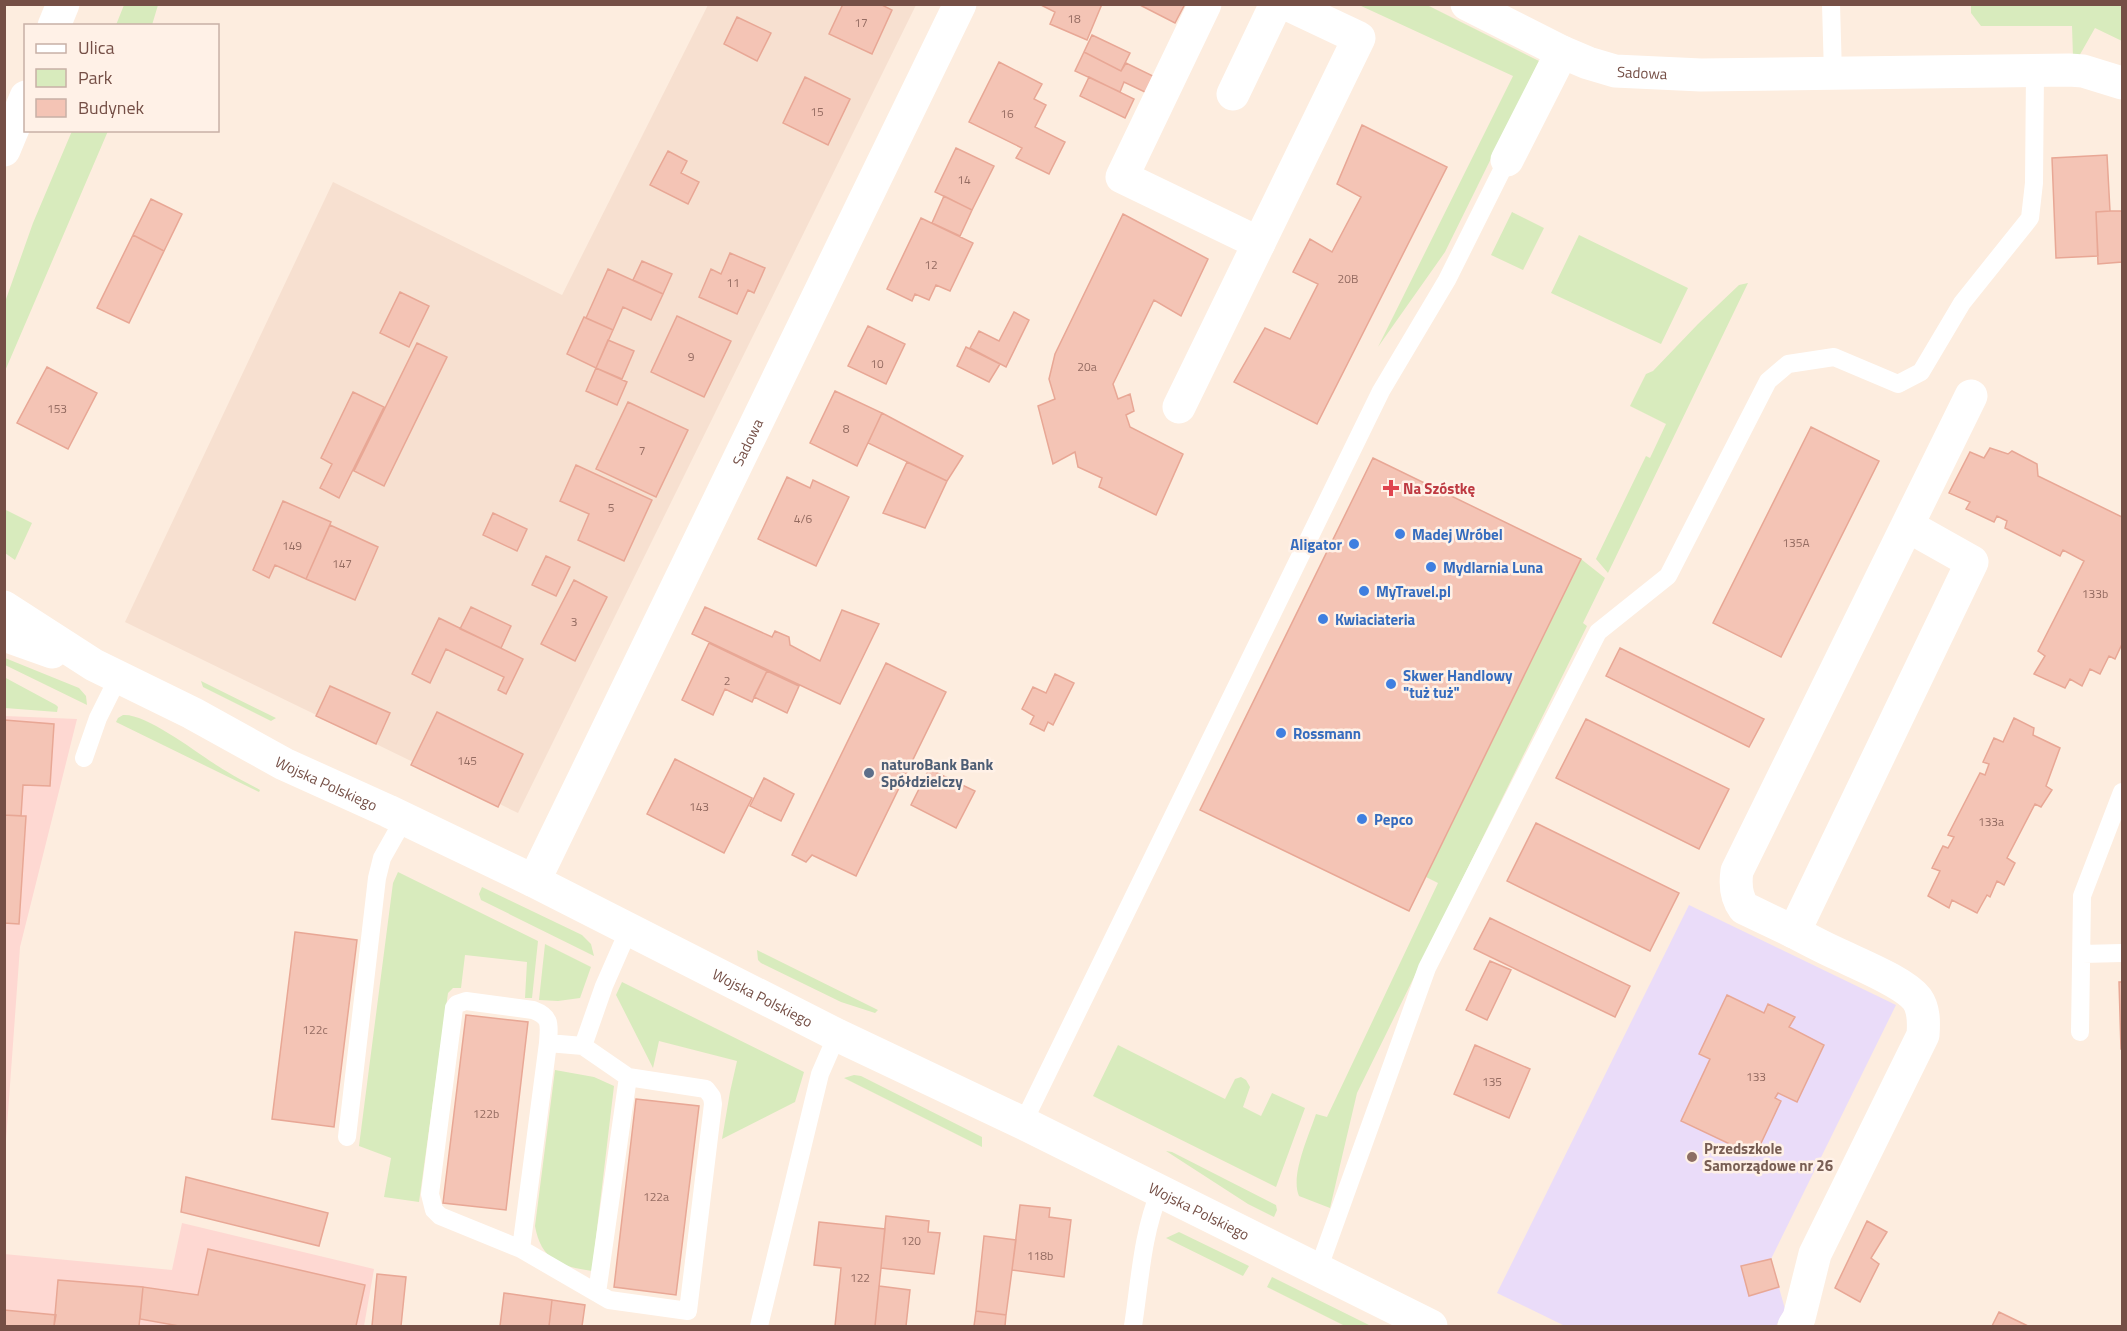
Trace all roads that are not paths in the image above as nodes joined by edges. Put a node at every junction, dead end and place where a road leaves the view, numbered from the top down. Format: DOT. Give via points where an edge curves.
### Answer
graph roads {
  1 [pos="63,4"];
  2 [pos="960,4"];
  3 [pos="1205,4"];
  4 [pos="1276,4"];
  5 [pos="1287,4"];
  6 [pos="1467,4"];
  7 [pos="1831,4"];
  8 [pos="55,24"];
  9 [pos="1562,52"];
  10 [pos="2035,71"];
  11 [pos="1833,74"];
  12 [pos="2122,83"];
  13 [pos="1233,94"];
  14 [pos="24,102"];
  15 [pos="4,150"];
  16 [pos="1508,160"];
  17 [pos="1259,243"];
  18 [pos="1971,396"];
  19 [pos="1179,407"];
  20 [pos="1908,526"];
  21 [pos="4,606"];
  22 [pos="4,635"];
  23 [pos="106,672"];
  24 [pos="84,758"];
  25 [pos="2122,792"];
  26 [pos="404,819"];
  27 [pos="534,881"];
  28 [pos="629,929"];
  29 [pos="1794,932"];
  30 [pos="2122,953"];
  31 [pos="2082,954"];
  32 [pos="2080,1032"];
  33 [pos="837,1035"];
  34 [pos="548,1043"];
  35 [pos="583,1046"];
  36 [pos="628,1077"];
  37 [pos="1023,1123"];
  38 [pos="347,1137"];
  39 [pos="1160,1191"];
  40 [pos="520,1249"];
  41 [pos="1318,1270"];
  42 [pos="597,1293"];
  43 [pos="759,1326"];
  44 [pos="1133,1326"];
  45 [pos="1431,1326"];
  46 [pos="1794,1326"];
  1 -- 8 [label="street"];
  2 -- 27 [label="street, Sadowa"];
  3 -- 17 [label="street" via="1122,177"];
  4 -- 13 [label="street"];
  5 -- 17 [label="street" via="1359,38"];
  6 -- 9 [label="street, Sadowa"];
  7 -- 11 [label="lane"];
  9 -- 11 [label="street, Sadowa" via="1616,71 1643,74"];
  9 -- 16 [label="street"];
  10 -- 11 [label="street, Sadowa"];
  10 -- 12 [label="street, Sadowa" via="2083,71"];
  10 -- 41 [label="lane" via="2030,218 1962,303 1920,372 1898,384 1834,357 1788,364 1768,381 1668,576 1598,632 1427,968"];
  14 -- 15 [label="street"];
  16 -- 37 [label="lane" via="1447,280 1381,391"];
  17 -- 19 [label="street"];
  18 -- 20 [label="street"];
  20 -- 29 [label="street" via="1737,871 1738,893 1744,908"];
  20 -- 29 [label="street" via="1972,562"];
  21 -- 23 [label="street, Wojska Polskiego"];
  22 -- 23 [label="street, Wojska Polskiego"];
  23 -- 24 [label="lane" via="98,718"];
  23 -- 26 [label="street, Wojska Polskiego" via="192,713 284,764"];
  25 -- 31 [label="lane" via="2082,896"];
  26 -- 27 [label="street, Wojska Polskiego"];
  26 -- 38 [label="lane" via="382,858 377,878"];
  27 -- 28 [label="street, Wojska Polskiego"];
  28 -- 33 [label="street, Wojska Polskiego"];
  28 -- 35 [label="lane"];
  29 -- 46 [label="street" via="1909,992 1922,1008 1924,1020 1920,1040 1815,1254"];
  30 -- 31 [label="lane"];
  31 -- 32 [label="lane"];
  33 -- 37 [label="street, Wojska Polskiego"];
  33 -- 43 [label="lane" via="820,1074"];
  34 -- 35 [label="lane"];
  34 -- 40 [label="lane"];
  34 -- 40 [label="lane" via="547,1018 542,1013 466,1001 454,1008 431,1201 440,1216"];
  35 -- 36 [label="lane"];
  36 -- 42 [label="lane"];
  36 -- 42 [label="lane" via="706,1089 712,1097 688,1311 609,1300"];
  37 -- 39 [label="street, Wojska Polskiego"];
  39 -- 41 [label="street, Wojska Polskiego"];
  39 -- 44 [label="lane" via="1149,1220"];
  40 -- 42 [label="lane"];
  41 -- 45 [label="street, Wojska Polskiego"];
}
